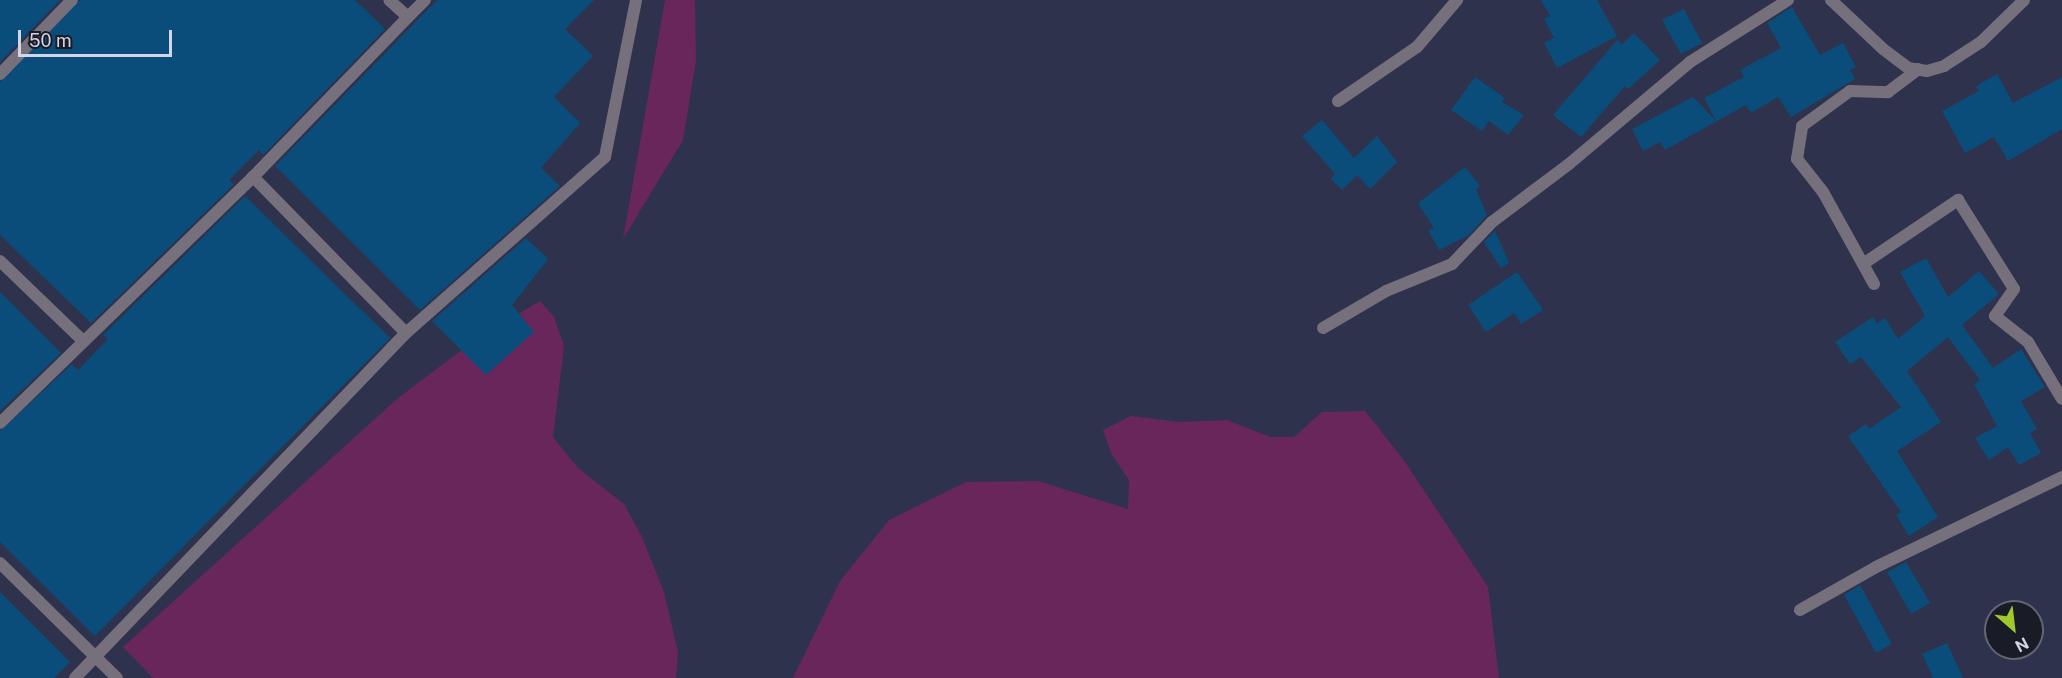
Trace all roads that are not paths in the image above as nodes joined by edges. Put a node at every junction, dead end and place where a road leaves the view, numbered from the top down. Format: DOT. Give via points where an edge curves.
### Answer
graph roads {
  1 [pos="72,0"];
  2 [pos="389,0"];
  3 [pos="425,0"];
  4 [pos="636,0"];
  5 [pos="1457,0"];
  6 [pos="1788,0"];
  7 [pos="1832,0"];
  8 [pos="2024,0"];
  9 [pos="408,17"];
  10 [pos="1918,69"];
  11 [pos="0,74"];
  12 [pos="1338,101"];
  13 [pos="253,177"];
  14 [pos="0,261"];
  15 [pos="1863,264"];
  16 [pos="1874,284"];
  17 [pos="1323,328"];
  18 [pos="406,333"];
  19 [pos="83,341"];
  20 [pos="2062,399"];
  21 [pos="0,423"];
  22 [pos="2062,477"];
  23 [pos="0,563"];
  24 [pos="1800,610"];
  25 [pos="97,657"];
  26 [pos="75,678"];
  27 [pos="117,678"];
  1 -- 11 [label="street"];
  2 -- 9 [label="street"];
  3 -- 9 [label="street"];
  4 -- 18 [label="street" via="605,157"];
  5 -- 12 [label="street" via="1417,47"];
  6 -- 17 [label="street" via="1690,62 1569,164 1492,222 1452,264 1386,291"];
  7 -- 10 [label="street" via="1883,49 1908,68"];
  8 -- 10 [label="street" via="1981,42 1957,58 1927,71"];
  9 -- 13 [label="street"];
  10 -- 15 [label="street" via="1888,92 1850,91 1802,126 1797,159 1824,192"];
  13 -- 18 [label="street"];
  13 -- 19 [label="street"];
  14 -- 19 [label="street"];
  15 -- 16 [label="street"];
  15 -- 20 [label="street" via="1958,200 2014,289 1995,316 2028,342"];
  18 -- 25 [label="street"];
  19 -- 21 [label="street"];
  22 -- 24 [label="street" via="1876,567"];
  23 -- 25 [label="street"];
  25 -- 26 [label="street"];
  25 -- 27 [label="street"];
}
